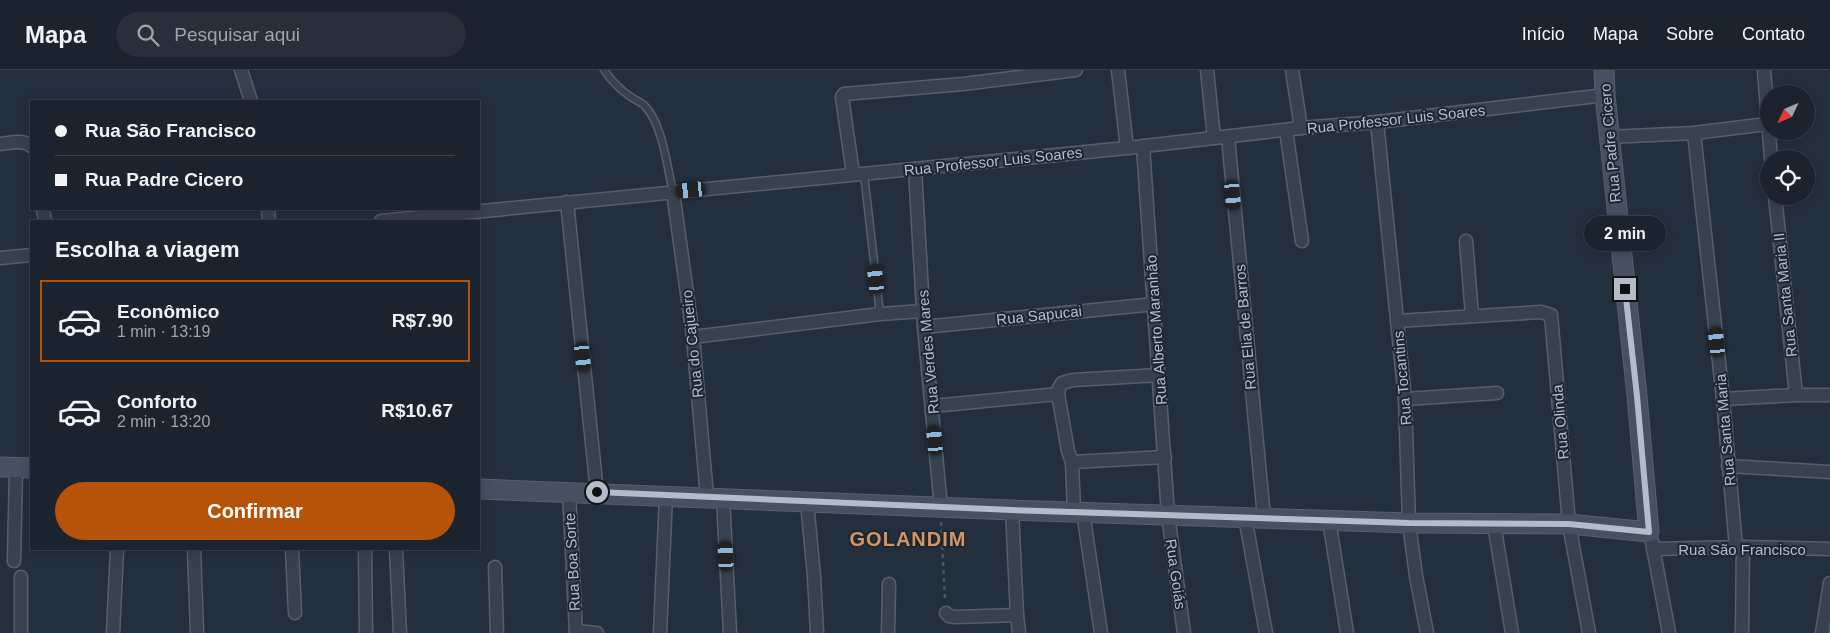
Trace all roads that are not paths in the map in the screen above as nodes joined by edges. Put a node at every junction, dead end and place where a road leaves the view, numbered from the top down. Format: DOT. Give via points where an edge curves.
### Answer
graph roads {
  1 [pos="242,70"];
  2 [pos="604,70"];
  3 [pos="1076,70"];
  4 [pos="1118,70"];
  5 [pos="1207,70"];
  6 [pos="1292,70"];
  7 [pos="1604,70"];
  8 [pos="1764,70"];
  9 [pos="1765,85"];
  10 [pos="1605,95"];
  11 [pos="251,100"];
  12 [pos="1377,122"];
  13 [pos="1760,125"];
  14 [pos="1301,128"];
  15 [pos="1286,130"];
  16 [pos="1694,133"];
  17 [pos="1228,137"];
  18 [pos="1609,137"];
  19 [pos="1214,138"];
  20 [pos="0,144"];
  21 [pos="30,144"];
  22 [pos="1143,146"];
  23 [pos="1127,148"];
  24 [pos="915,169"];
  25 [pos="859,174"];
  26 [pos="673,192"];
  27 [pos="567,202"];
  28 [pos="1776,205"];
  29 [pos="390,220"];
  30 [pos="1302,241"];
  31 [pos="1466,241"];
  32 [pos="30,255"];
  33 [pos="0,258"];
  34 [pos="1155,304"];
  35 [pos="923,311"];
  36 [pos="880,314"];
  37 [pos="1472,316"];
  38 [pos="1397,321"];
  39 [pos="924,327"];
  40 [pos="693,337"];
  41 [pos="1160,375"];
  42 [pos="1497,393"];
  43 [pos="1058,394"];
  44 [pos="1796,395"];
  45 [pos="1830,395"];
  46 [pos="1405,399"];
  47 [pos="1723,399"];
  48 [pos="932,406"];
  49 [pos="1164,457"];
  50 [pos="1072,462"];
  51 [pos="1728,466"];
  52 [pos="16,467"];
  53 [pos="1830,472"];
  54 [pos="480,488"];
  55 [pos="569,492"];
  56 [pos="597,492"];
  57 [pos="666,496"];
  58 [pos="715,498"];
  59 [pos="807,502"];
  60 [pos="941,508"];
  61 [pos="1012,510"];
  62 [pos="1078,512"];
  63 [pos="1168,515"];
  64 [pos="1254,517"];
  65 [pos="1329,520"];
  66 [pos="1409,523"];
  67 [pos="1494,524"];
  68 [pos="1569,524"];
  69 [pos="1651,541"];
  70 [pos="1739,547"];
  71 [pos="1830,549"];
  72 [pos="117,550"];
  73 [pos="194,550"];
  74 [pos="292,550"];
  75 [pos="365,550"];
  76 [pos="396,550"];
  77 [pos="14,561"];
  78 [pos="495,567"];
  79 [pos="22,577"];
  80 [pos="1830,583"];
  81 [pos="889,584"];
  82 [pos="294,612"];
  83 [pos="946,613"];
  84 [pos="1016,615"];
  85 [pos="576,632"];
  86 [pos="21,633"];
  87 [pos="113,633"];
  88 [pos="197,633"];
  89 [pos="366,633"];
  90 [pos="400,633"];
  91 [pos="497,633"];
  92 [pos="597,633"];
  93 [pos="660,633"];
  94 [pos="730,633"];
  95 [pos="817,633"];
  96 [pos="888,633"];
  97 [pos="1019,633"];
  98 [pos="1101,633"];
  99 [pos="1184,633"];
  100 [pos="1266,633"];
  101 [pos="1347,633"];
  102 [pos="1427,633"];
  103 [pos="1512,633"];
  104 [pos="1589,633"];
  105 [pos="1669,633"];
  106 [pos="1742,633"];
  107 [pos="1822,633"];
  1 -- 11 [label="street"];
  2 -- 26 [label="lane" via="630,97 644,105 654,119"];
  3 -- 25 [label="street" via="844,94 842,97"];
  4 -- 23 [label="street"];
  5 -- 19 [label="street"];
  6 -- 14 [label="street"];
  7 -- 10 [label="street, Rua Padre Cicero"];
  8 -- 9 [label="street"];
  10 -- 12 [label="street, Rua Professor Luis Soares"];
  10 -- 18 [label="street, Rua Padre Cicero"];
  12 -- 14 [label="street, Rua Professor Luis Soares"];
  12 -- 38 [label="street, Rua Tocantins"];
  13 -- 16 [label="street"];
  14 -- 15 [label="street, Rua Professor Luis Soares"];
  15 -- 17 [label="street, Rua Professor Luis Soares"];
  15 -- 30 [label="street"];
  16 -- 18 [label="street"];
  16 -- 47 [label="street, Rua Santa Maria"];
  17 -- 19 [label="street, Rua Professor Luis Soares"];
  17 -- 64 [label="street, Rua Elia de Barros"];
  18 -- 69 [label="street, Rua Padre Cicero"];
  19 -- 22 [label="street, Rua Professor Luis Soares"];
  20 -- 21 [label="street"];
  22 -- 23 [label="street, Rua Professor Luis Soares"];
  22 -- 34 [label="street, Rua Alberto Maranhão"];
  23 -- 24 [label="street, Rua Professor Luis Soares"];
  24 -- 25 [label="street, Rua Professor Luis Soares"];
  24 -- 35 [label="street, Rua Verdes Mares"];
  25 -- 26 [label="street, Rua Professor Luis Soares"];
  25 -- 36 [label="lane"];
  26 -- 27 [label="street, Rua Professor Luis Soares"];
  26 -- 40 [label="street, Rua do Cajueiro"];
  27 -- 29 [label="street, Rua Professor Luis Soares"];
  27 -- 56 [label="street"];
  28 -- 44 [label="street, Rua Santa Maria II"];
  31 -- 37 [label="street"];
  32 -- 33 [label="street"];
  34 -- 39 [label="street, Rua Sapucai"];
  34 -- 41 [label="street, Rua Alberto Maranhão"];
  35 -- 36 [label="street"];
  35 -- 39 [label="street, Rua Verdes Mares"];
  36 -- 40 [label="street"];
  37 -- 38 [label="street"];
  37 -- 68 [label="street, Rua Olinda" via="1544,312 1552,320"];
  38 -- 46 [label="street, Rua Tocantins"];
  39 -- 48 [label="street, Rua Verdes Mares"];
  40 -- 58 [label="street, Rua do Cajueiro"];
  41 -- 43 [label="street" via="1073,380 1062,383"];
  41 -- 49 [label="street, Rua Alberto Maranhão"];
  42 -- 46 [label="street"];
  43 -- 48 [label="street"];
  43 -- 50 [label="street"];
  44 -- 45 [label="street"];
  44 -- 47 [label="street"];
  46 -- 66 [label="street, Rua Tocantins"];
  47 -- 51 [label="street, Rua Santa Maria"];
  48 -- 60 [label="street, Rua Verdes Mares"];
  49 -- 50 [label="street"];
  49 -- 63 [label="street, Rua Alberto Maranhão"];
  50 -- 62 [label="street"];
  51 -- 53 [label="street"];
  51 -- 70 [label="street, Rua Santa Maria"];
  52 -- 77 [label="street"];
  54 -- 55 [label="street, Rua São Francisco"];
  55 -- 56 [label="street, Rua São Francisco"];
  55 -- 85 [label="street, Rua Boa Sorte"];
  56 -- 57 [label="street, Rua São Francisco"];
  57 -- 58 [label="street, Rua São Francisco"];
  57 -- 93 [label="street"];
  58 -- 59 [label="street, Rua São Francisco"];
  58 -- 94 [label="street, Rua do Cajueiro"];
  59 -- 60 [label="street, Rua São Francisco"];
  59 -- 95 [label="street"];
  60 -- 61 [label="street, Rua São Francisco"];
  61 -- 62 [label="street, Rua São Francisco"];
  61 -- 84 [label="street"];
  62 -- 63 [label="street, Rua São Francisco"];
  62 -- 98 [label="street"];
  63 -- 64 [label="street, Rua São Francisco"];
  63 -- 99 [label="street, Rua Goiás"];
  64 -- 65 [label="street, Rua São Francisco"];
  64 -- 100 [label="street, Rua Elia de Barros"];
  65 -- 66 [label="street, Rua São Francisco"];
  65 -- 101 [label="street"];
  66 -- 67 [label="street, Rua São Francisco"];
  66 -- 102 [label="street, Rua Tocantins"];
  67 -- 68 [label="street, Rua São Francisco"];
  67 -- 103 [label="street"];
  68 -- 69 [label="street, Rua São Francisco"];
  68 -- 104 [label="street, Rua Olinda"];
  69 -- 70 [label="street, Rua São Francisco"];
  69 -- 105 [label="street, Rua Padre Cicero"];
  70 -- 71 [label="street, Rua São Francisco"];
  70 -- 106 [label="street, Rua Santa Maria"];
  72 -- 87 [label="street"];
  73 -- 88 [label="street"];
  74 -- 82 [label="street"];
  75 -- 89 [label="street"];
  76 -- 90 [label="street"];
  78 -- 91 [label="street"];
  79 -- 86 [label="street"];
  80 -- 107 [label="street"];
  81 -- 96 [label="street"];
  83 -- 84 [label="street" via="956,618"];
  84 -- 97 [label="street"];
  85 -- 92 [label="street"];
}
